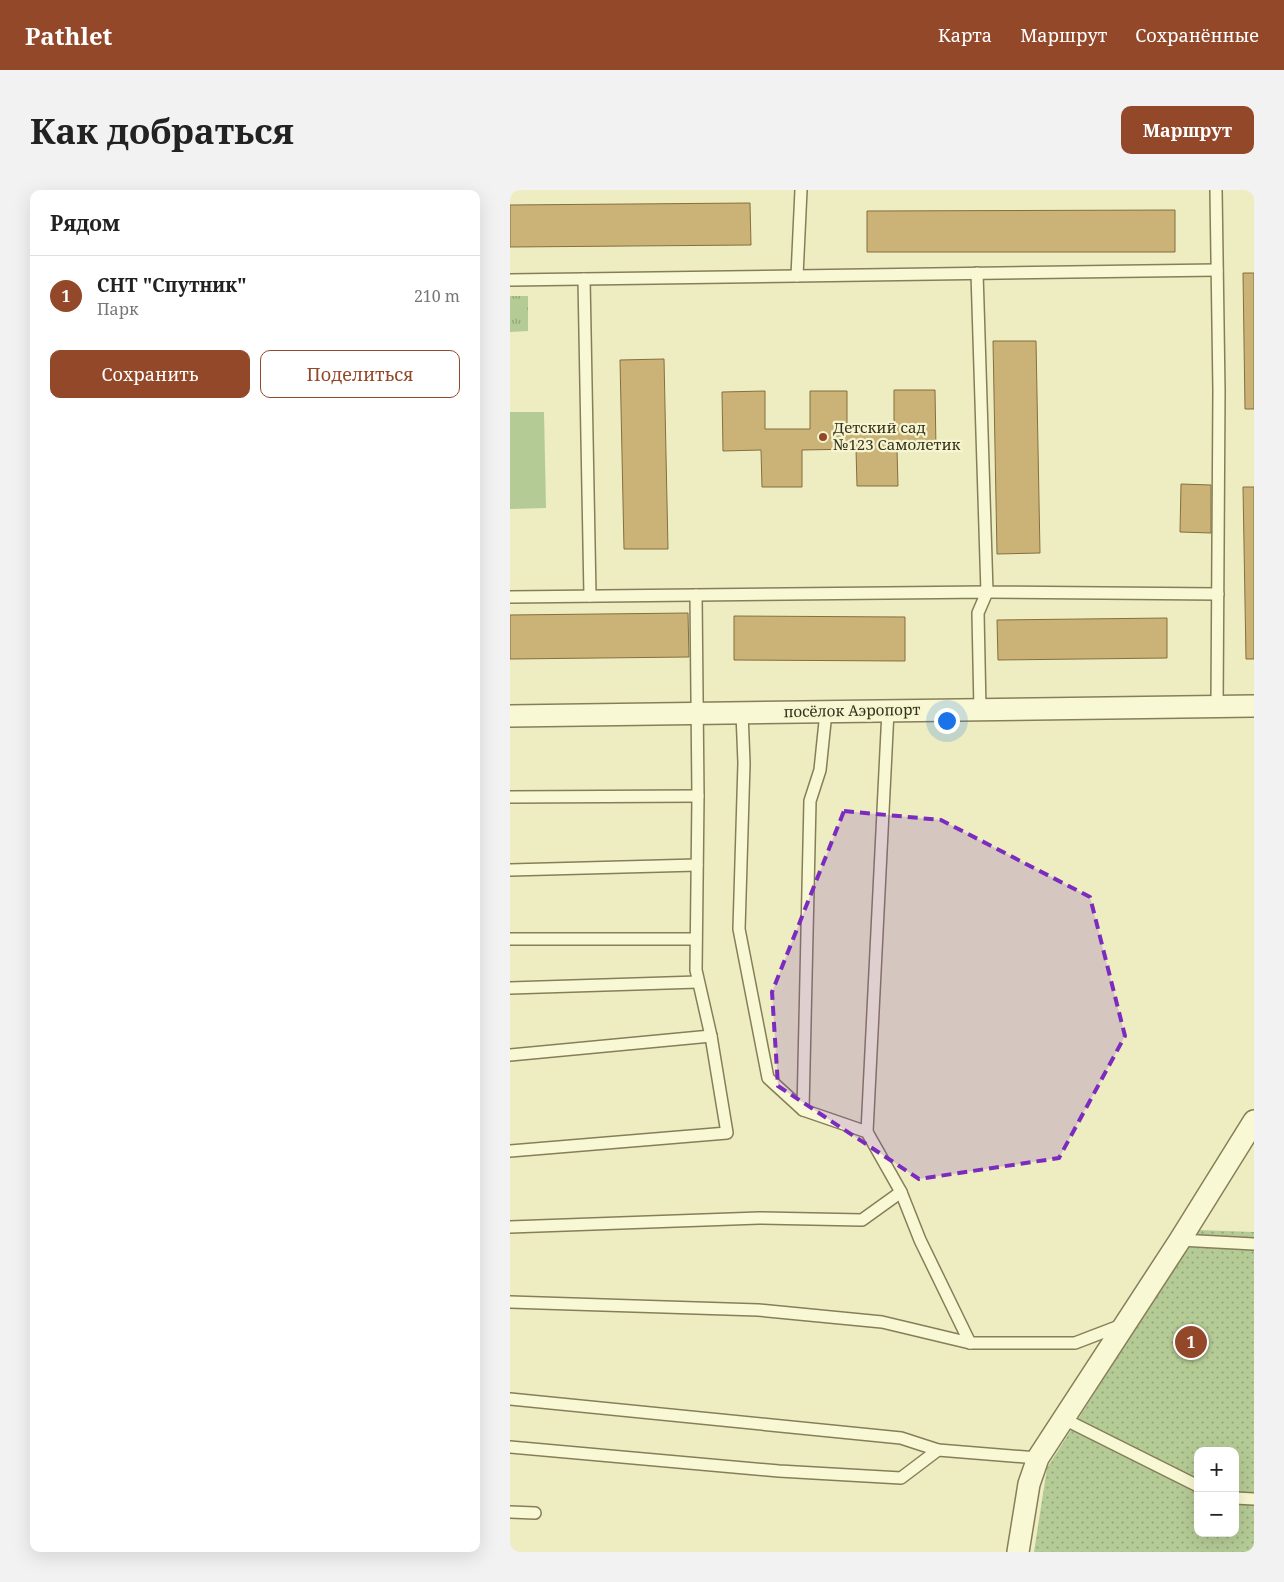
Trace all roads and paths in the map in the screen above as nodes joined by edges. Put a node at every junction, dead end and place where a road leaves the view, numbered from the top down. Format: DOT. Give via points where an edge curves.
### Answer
graph roads {
  1 [pos="801,190"];
  2 [pos="1216,190"];
  3 [pos="1217,270"];
  4 [pos="977,273"];
  5 [pos="797,276"];
  6 [pos="584,279"];
  7 [pos="510,280"];
  8 [pos="986,592"];
  9 [pos="1218,594"];
  10 [pos="696,595"];
  11 [pos="590,596"];
  12 [pos="510,598"];
  13 [pos="1217,706"];
  14 [pos="1254,706"];
  15 [pos="980,710"];
  16 [pos="888,711"];
  17 [pos="826,712"];
  18 [pos="698,713"];
  19 [pos="742,713"];
  20 [pos="510,716"];
  21 [pos="698,796"];
  22 [pos="510,797"];
  23 [pos="697,865"];
  24 [pos="510,870"];
  25 [pos="510,939"];
  26 [pos="696,939"];
  27 [pos="698,982"];
  28 [pos="510,988"];
  29 [pos="711,1036"];
  30 [pos="510,1055"];
  31 [pos="804,1110"];
  32 [pos="1254,1121"];
  33 [pos="867,1132"];
  34 [pos="510,1151"];
  35 [pos="901,1192"];
  36 [pos="510,1227"];
  37 [pos="1180,1240"];
  38 [pos="1254,1244"];
  39 [pos="510,1302"];
  40 [pos="1124,1324"];
  41 [pos="970,1343"];
  42 [pos="510,1399"];
  43 [pos="1062,1418"];
  44 [pos="510,1447"];
  45 [pos="938,1450"];
  46 [pos="1038,1458"];
  47 [pos="1194,1484"];
  48 [pos="1239,1498"];
  49 [pos="1254,1499"];
  50 [pos="510,1512"];
  51 [pos="534,1513"];
  52 [pos="1018,1552"];
  1 -- 5 [label="lane"];
  2 -- 3 [label="lane"];
  3 -- 4 [label="lane"];
  3 -- 9 [label="lane"];
  4 -- 5 [label="lane"];
  4 -- 8 [label="lane"];
  5 -- 6 [label="lane"];
  6 -- 7 [label="lane"];
  6 -- 11 [label="lane"];
  8 -- 9 [label="lane"];
  8 -- 10 [label="lane"];
  8 -- 15 [label="lane" via="978,613"];
  9 -- 13 [label="lane"];
  10 -- 11 [label="lane"];
  10 -- 18 [label="lane"];
  11 -- 12 [label="lane"];
  13 -- 14 [label="street, посёлок Аэропорт"];
  13 -- 15 [label="street, посёлок Аэропорт"];
  15 -- 16 [label="street, посёлок Аэропорт"];
  16 -- 17 [label="street, посёлок Аэропорт"];
  16 -- 33 [label="lane"];
  17 -- 19 [label="street, посёлок Аэропорт"];
  17 -- 31 [label="lane" via="820,770 810,801"];
  18 -- 19 [label="street, посёлок Аэропорт"];
  18 -- 20 [label="street, посёлок Аэропорт"];
  18 -- 21 [label="lane"];
  19 -- 31 [label="lane" via="744,763 739,929 768,1078"];
  21 -- 22 [label="lane"];
  21 -- 23 [label="lane"];
  23 -- 24 [label="lane"];
  23 -- 26 [label="lane"];
  25 -- 26 [label="lane"];
  26 -- 27 [label="lane"];
  27 -- 28 [label="lane"];
  27 -- 29 [label="lane"];
  29 -- 30 [label="lane"];
  29 -- 34 [label="lane" via="727,1133"];
  31 -- 33 [label="lane"];
  32 -- 37 [label="street"];
  33 -- 35 [label="lane"];
  35 -- 36 [label="lane" via="862,1220 759,1218"];
  35 -- 41 [label="lane" via="920,1240"];
  37 -- 38 [label="lane"];
  37 -- 40 [label="street"];
  39 -- 41 [label="lane" via="777,1312 882,1322"];
  40 -- 41 [label="lane" via="1076,1342"];
  40 -- 43 [label="street"];
  42 -- 45 [label="lane" via="900,1438"];
  43 -- 46 [label="street"];
  43 -- 47 [label="lane"];
  44 -- 45 [label="lane" via="779,1471 901,1478"];
  45 -- 46 [label="lane"];
  46 -- 52 [label="street" via="1029,1484"];
  48 -- 49 [label="lane"];
  50 -- 51 [label="lane"];
}
